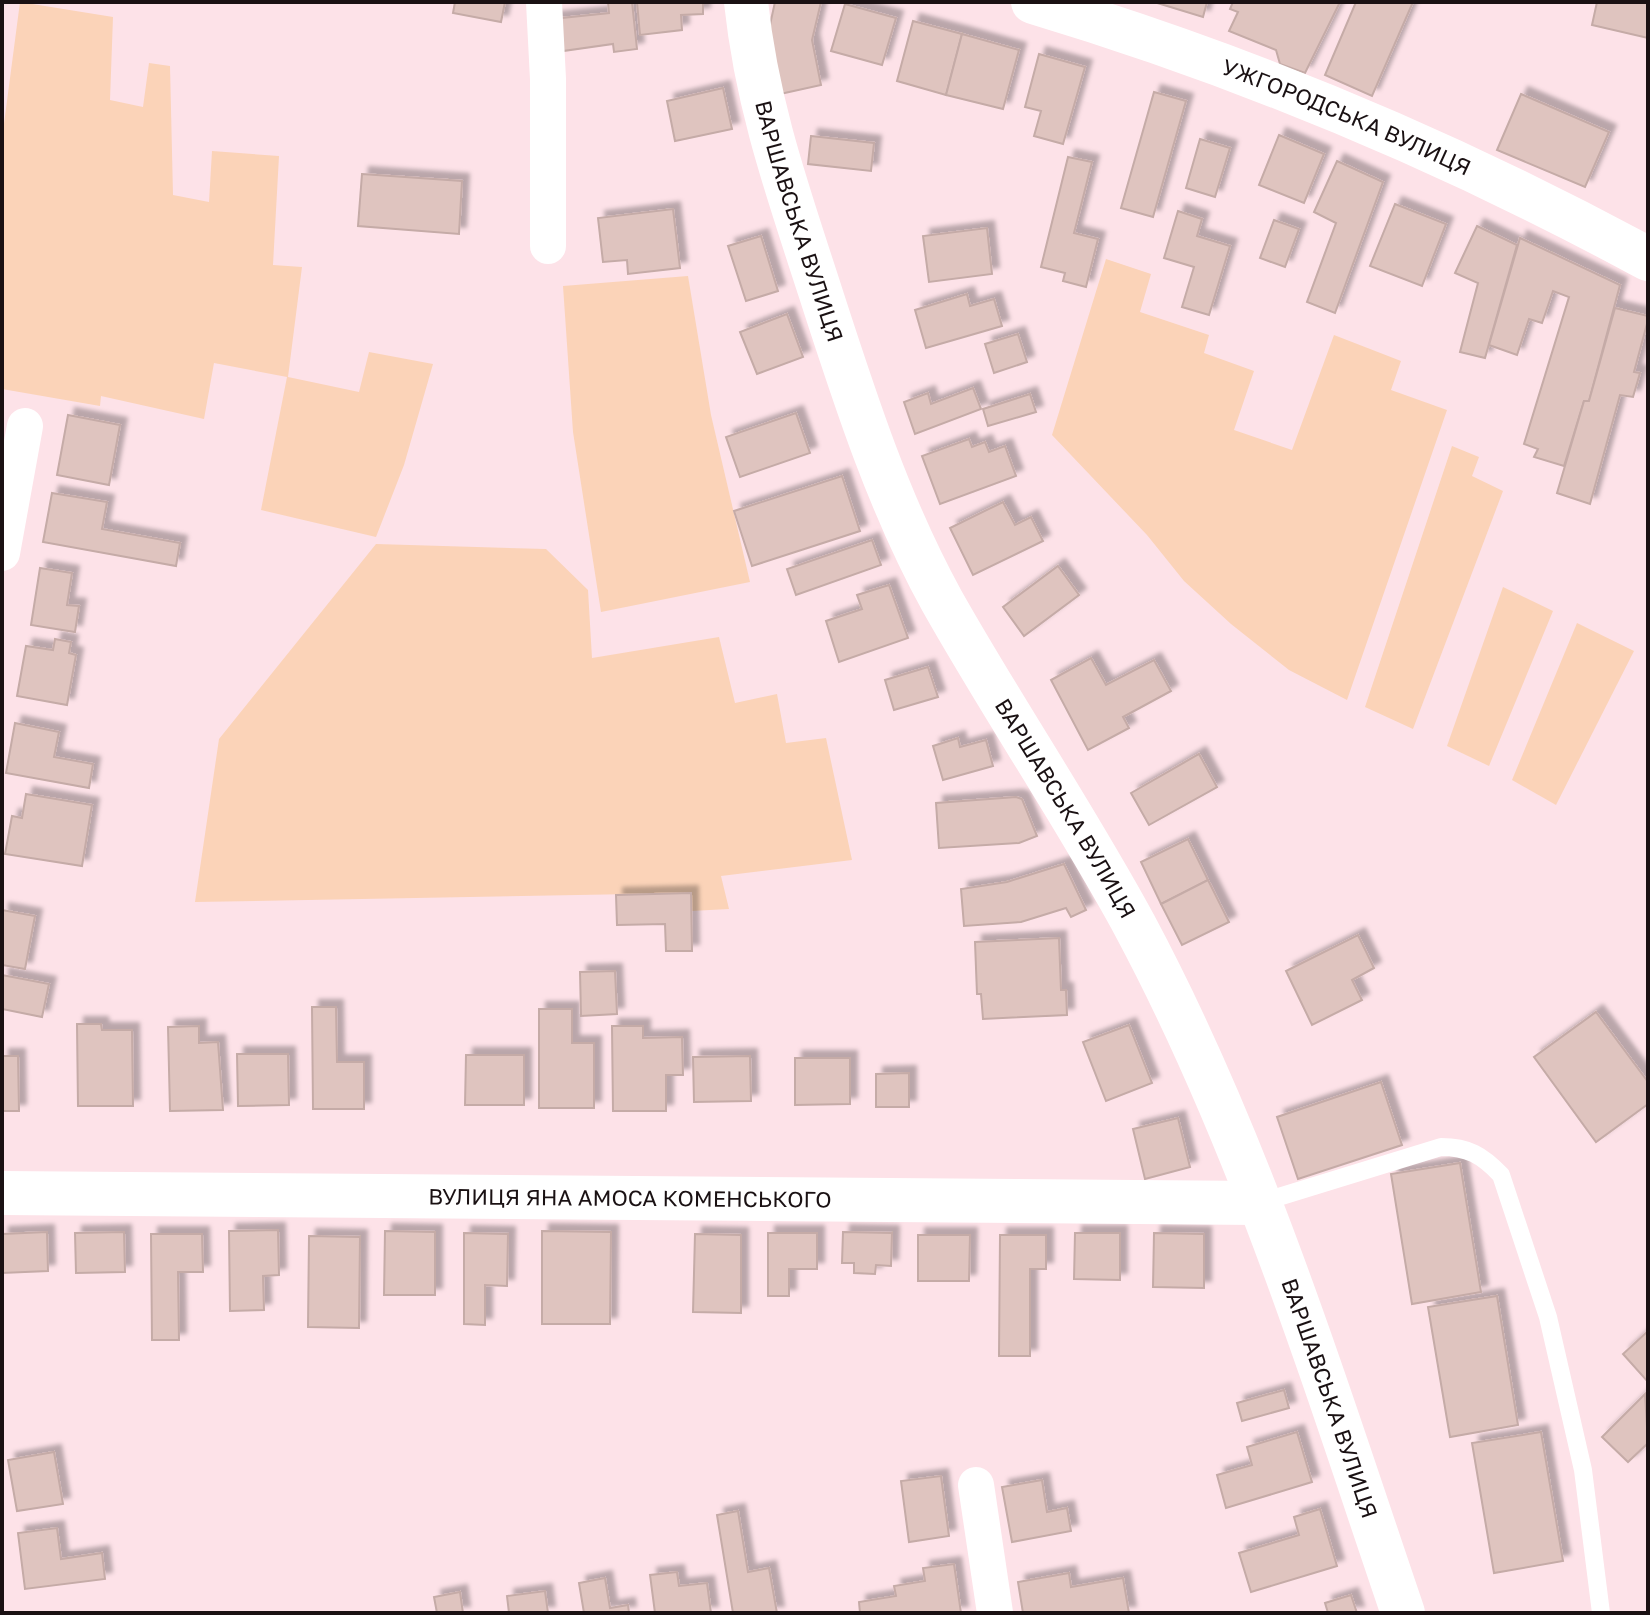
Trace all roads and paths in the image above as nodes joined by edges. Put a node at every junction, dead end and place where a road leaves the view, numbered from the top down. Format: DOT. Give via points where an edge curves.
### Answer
graph roads {
  1 [pos="544,2"];
  2 [pos="746,2"];
  3 [pos="1033,2"];
  4 [pos="548,246"];
  5 [pos="1648,259"];
  6 [pos="25,426"];
  7 [pos="2,553"];
  8 [pos="2,1193"];
  9 [pos="1259,1203"];
  10 [pos="976,1485"];
  11 [pos="995,1613"];
  12 [pos="1403,1613"];
  13 [pos="1601,1613"];
  1 -- 4 [label="street"];
  2 -- 9 [label="street, ВАРШАВСЬКА ВУЛИЦЯ" via="764,116 897,510 941,598 1134,925"];
  3 -- 5 [label="street, УЖГОРОДСЬКА ВУЛИЦЯ" via="1299,95 1520,193"];
  6 -- 7 [label="street"];
  8 -- 9 [label="street, ВУЛИЦЯ ЯНА АМОСА КОМЕНСЬКОГО"];
  9 -- 12 [label="street, ВАРШАВСЬКА ВУЛИЦЯ"];
  9 -- 13 [label="lane" via="1441,1147 1462,1147 1486,1158 1501,1175 1548,1317 1579,1454"];
  10 -- 11 [label="street"];
}
